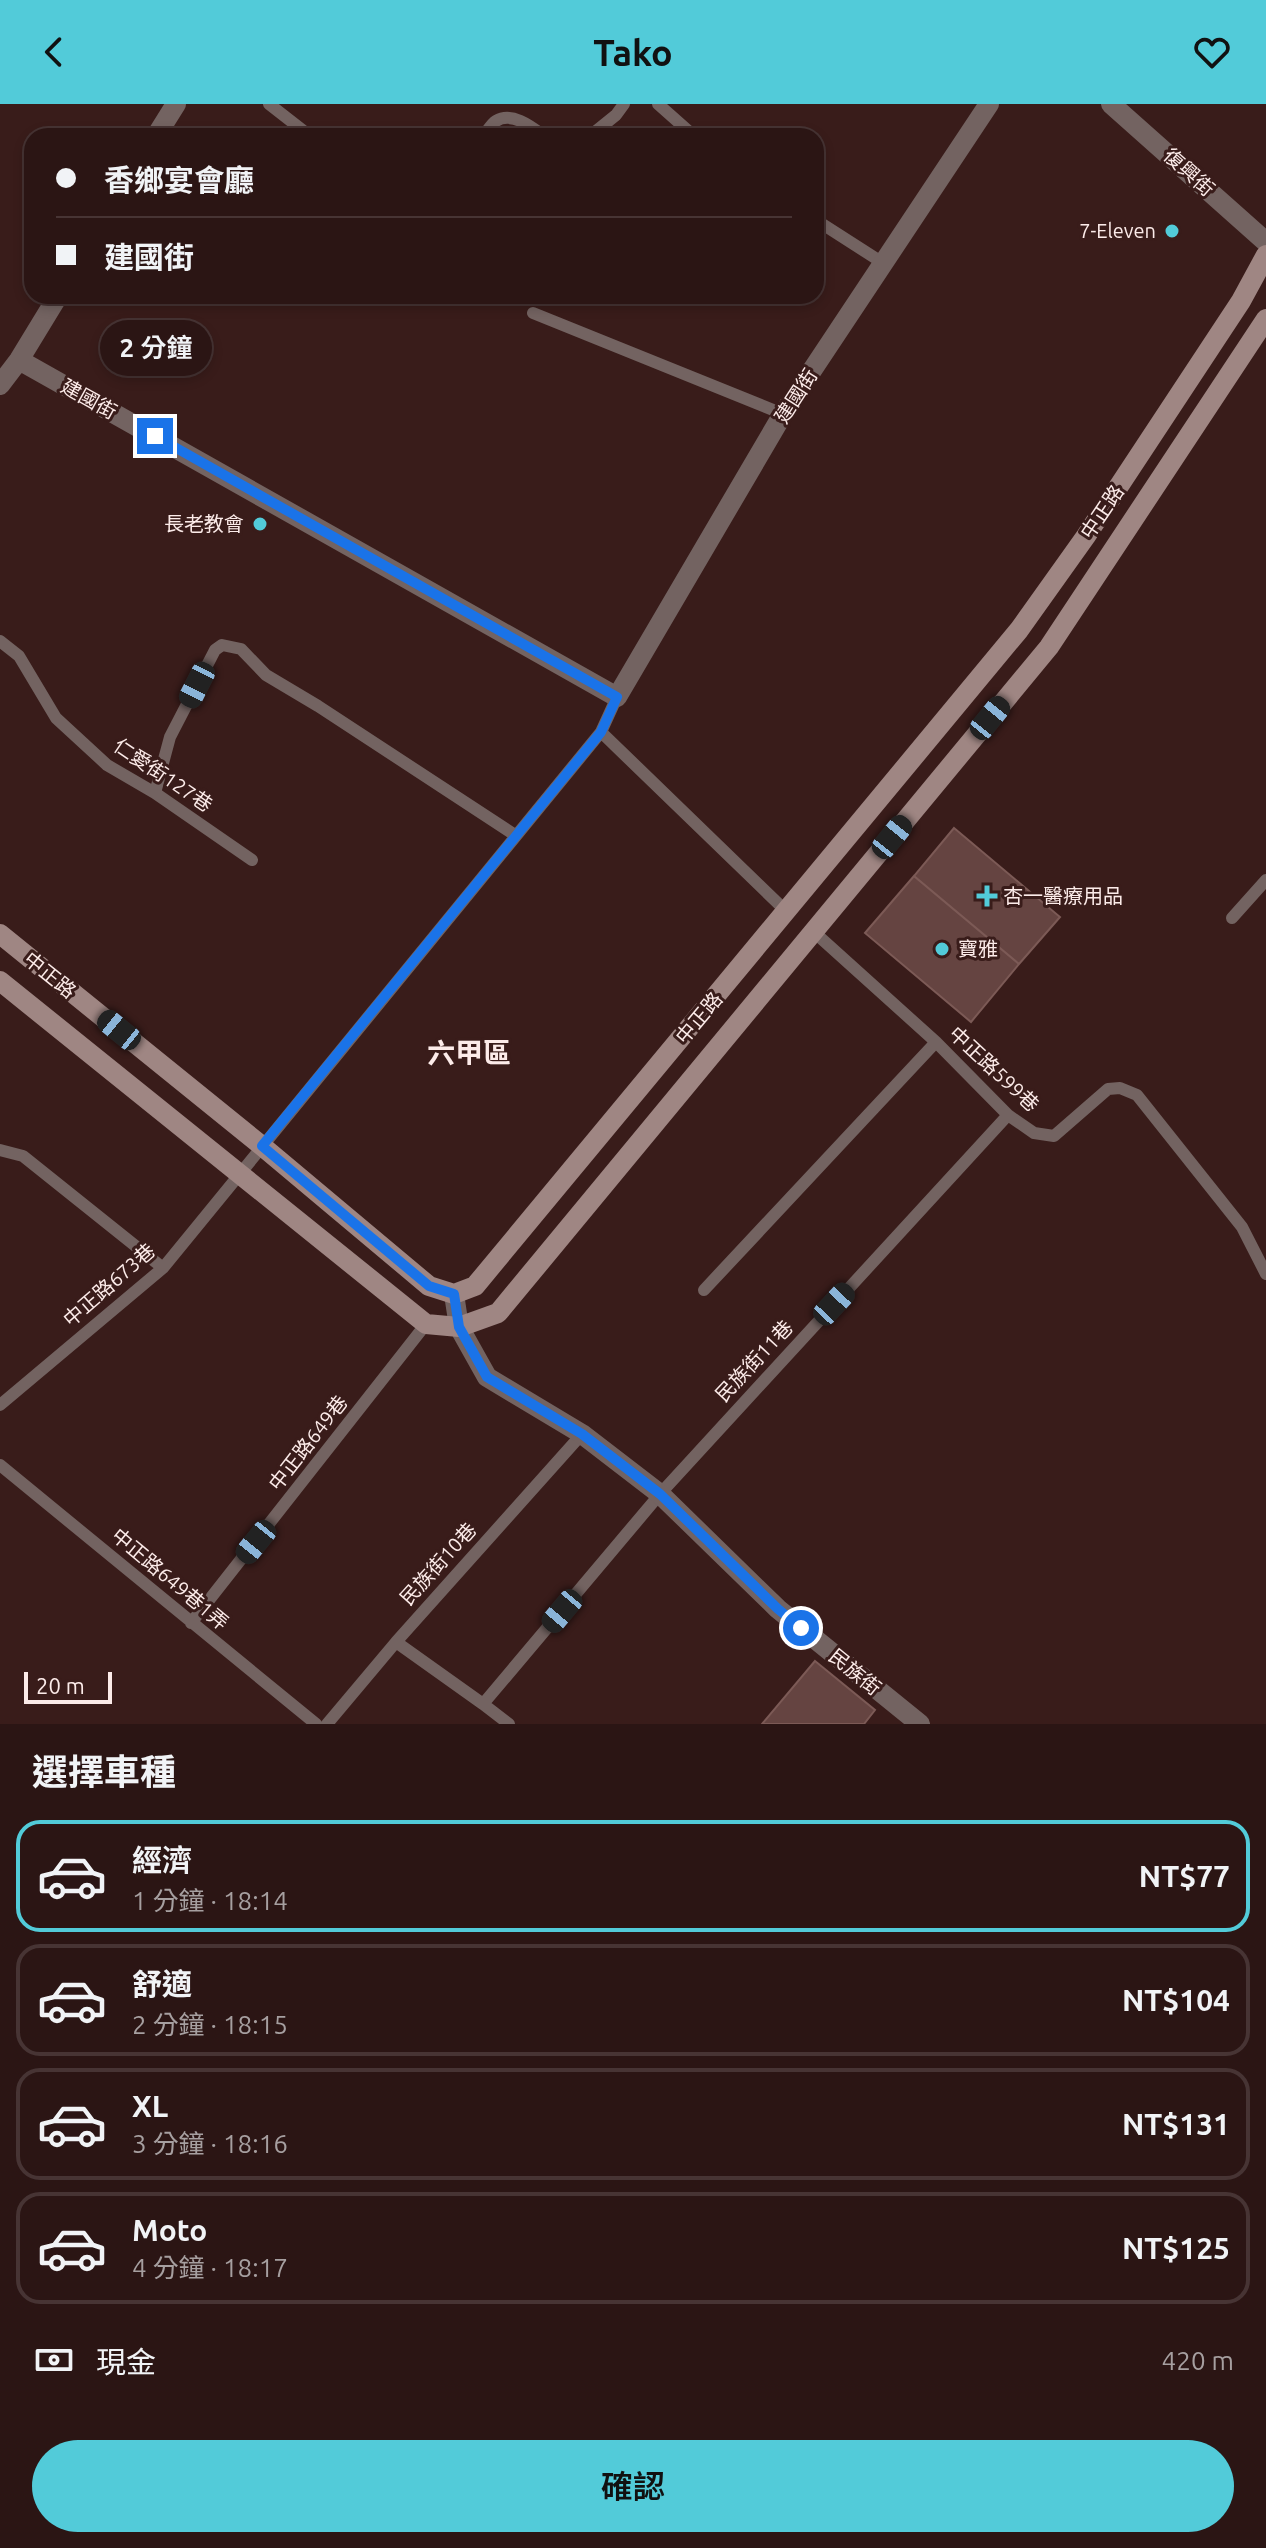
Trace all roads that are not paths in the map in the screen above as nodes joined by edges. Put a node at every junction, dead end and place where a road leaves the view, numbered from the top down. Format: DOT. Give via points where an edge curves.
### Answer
graph roads {
  1 [pos="176,104"];
  2 [pos="269,104"];
  3 [pos="624,104"];
  4 [pos="658,104"];
  5 [pos="989,104"];
  6 [pos="1111,104"];
  7 [pos="161,128"];
  8 [pos="300,128"];
  9 [pos="490,128"];
  10 [pos="535,128"];
  11 [pos="600,128"];
  12 [pos="685,128"];
  13 [pos="824,225"];
  14 [pos="1266,242"];
  15 [pos="1266,255"];
  16 [pos="883,263"];
  17 [pos="53,304"];
  18 [pos="533,313"];
  19 [pos="1266,319"];
  20 [pos="19,360"];
  21 [pos="0,385"];
  22 [pos="783,414"];
  23 [pos="0,641"];
  24 [pos="617,697"];
  25 [pos="601,732"];
  26 [pos="155,793"];
  27 [pos="515,835"];
  28 [pos="252,860"];
  29 [pos="1266,880"];
  30 [pos="787,912"];
  31 [pos="1232,918"];
  32 [pos="814,932"];
  33 [pos="0,934"];
  34 [pos="0,981"];
  35 [pos="936,1042"];
  36 [pos="1008,1115"];
  37 [pos="262,1146"];
  38 [pos="0,1150"];
  39 [pos="240,1173"];
  40 [pos="163,1268"];
  41 [pos="1266,1274"];
  42 [pos="704,1290"];
  43 [pos="454,1294"];
  44 [pos="426,1324"];
  45 [pos="459,1327"];
  46 [pos="0,1405"];
  47 [pos="582,1434"];
  48 [pos="0,1465"];
  49 [pos="660,1494"];
  50 [pos="191,1623"];
  51 [pos="396,1642"];
  52 [pos="483,1704"];
  53 [pos="316,1724"];
  54 [pos="327,1724"];
  55 [pos="509,1724"];
  56 [pos="920,1724"];
  1 -- 7 [label="street"];
  2 -- 8 [label="lane"];
  3 -- 11 [label="lane"];
  4 -- 12 [label="lane"];
  5 -- 16 [label="street, 建國街"];
  6 -- 14 [label="street, 復興街"];
  9 -- 10 [label="lane" via="509,117"];
  13 -- 16 [label="lane"];
  15 -- 30 [label="main road, 中正路" via="1241,301 1019,630"];
  16 -- 22 [label="street, 建國街"];
  17 -- 20 [label="street"];
  18 -- 22 [label="lane"];
  19 -- 32 [label="main road, 中正路" via="1049,647"];
  20 -- 21 [label="street"];
  20 -- 24 [label="street, 建國街"];
  22 -- 24 [label="street, 建國街"];
  23 -- 26 [label="lane, 仁愛街127巷" via="19,656 56,718 107,765"];
  24 -- 25 [label="lane, 建國街"];
  25 -- 27 [label="lane, 建國街"];
  25 -- 30 [label="lane"];
  26 -- 27 [label="lane" via="170,737 222,645 241,649 266,675"];
  26 -- 28 [label="lane, 仁愛街127巷"];
  27 -- 37 [label="lane, 建國街"];
  29 -- 31 [label="lane"];
  30 -- 43 [label="main road, 中正路" via="475,1286"];
  32 -- 35 [label="lane, 中正路599巷"];
  32 -- 45 [label="main road, 中正路" via="498,1313"];
  33 -- 37 [label="main road, 中正路"];
  34 -- 39 [label="main road, 中正路"];
  35 -- 36 [label="lane, 中正路599巷"];
  35 -- 42 [label="lane"];
  36 -- 41 [label="lane, 中正路599巷" via="1034,1133 1054,1136 1108,1089 1137,1095 1242,1227"];
  36 -- 49 [label="lane, 民族街11巷"];
  37 -- 39 [label="lane, 中正路673巷"];
  37 -- 43 [label="main road, 中正路" via="429,1286"];
  38 -- 40 [label="lane" via="23,1156"];
  39 -- 40 [label="lane, 中正路673巷"];
  39 -- 44 [label="main road, 中正路"];
  40 -- 46 [label="lane, 中正路673巷"];
  43 -- 45 [label="street, 民族街"];
  44 -- 45 [label="main road, 中正路"];
  44 -- 50 [label="lane, 中正路649巷"];
  45 -- 47 [label="street, 民族街" via="487,1377"];
  47 -- 49 [label="street, 民族街"];
  47 -- 51 [label="lane, 民族街10巷"];
  48 -- 50 [label="lane, 中正路649巷1弄"];
  49 -- 52 [label="lane, 民族街11巷"];
  49 -- 56 [label="street, 民族街" via="778,1609"];
  50 -- 53 [label="lane, 中正路649巷1弄"];
  51 -- 52 [label="lane"];
  51 -- 54 [label="lane, 民族街10巷"];
  52 -- 55 [label="lane"];
}
